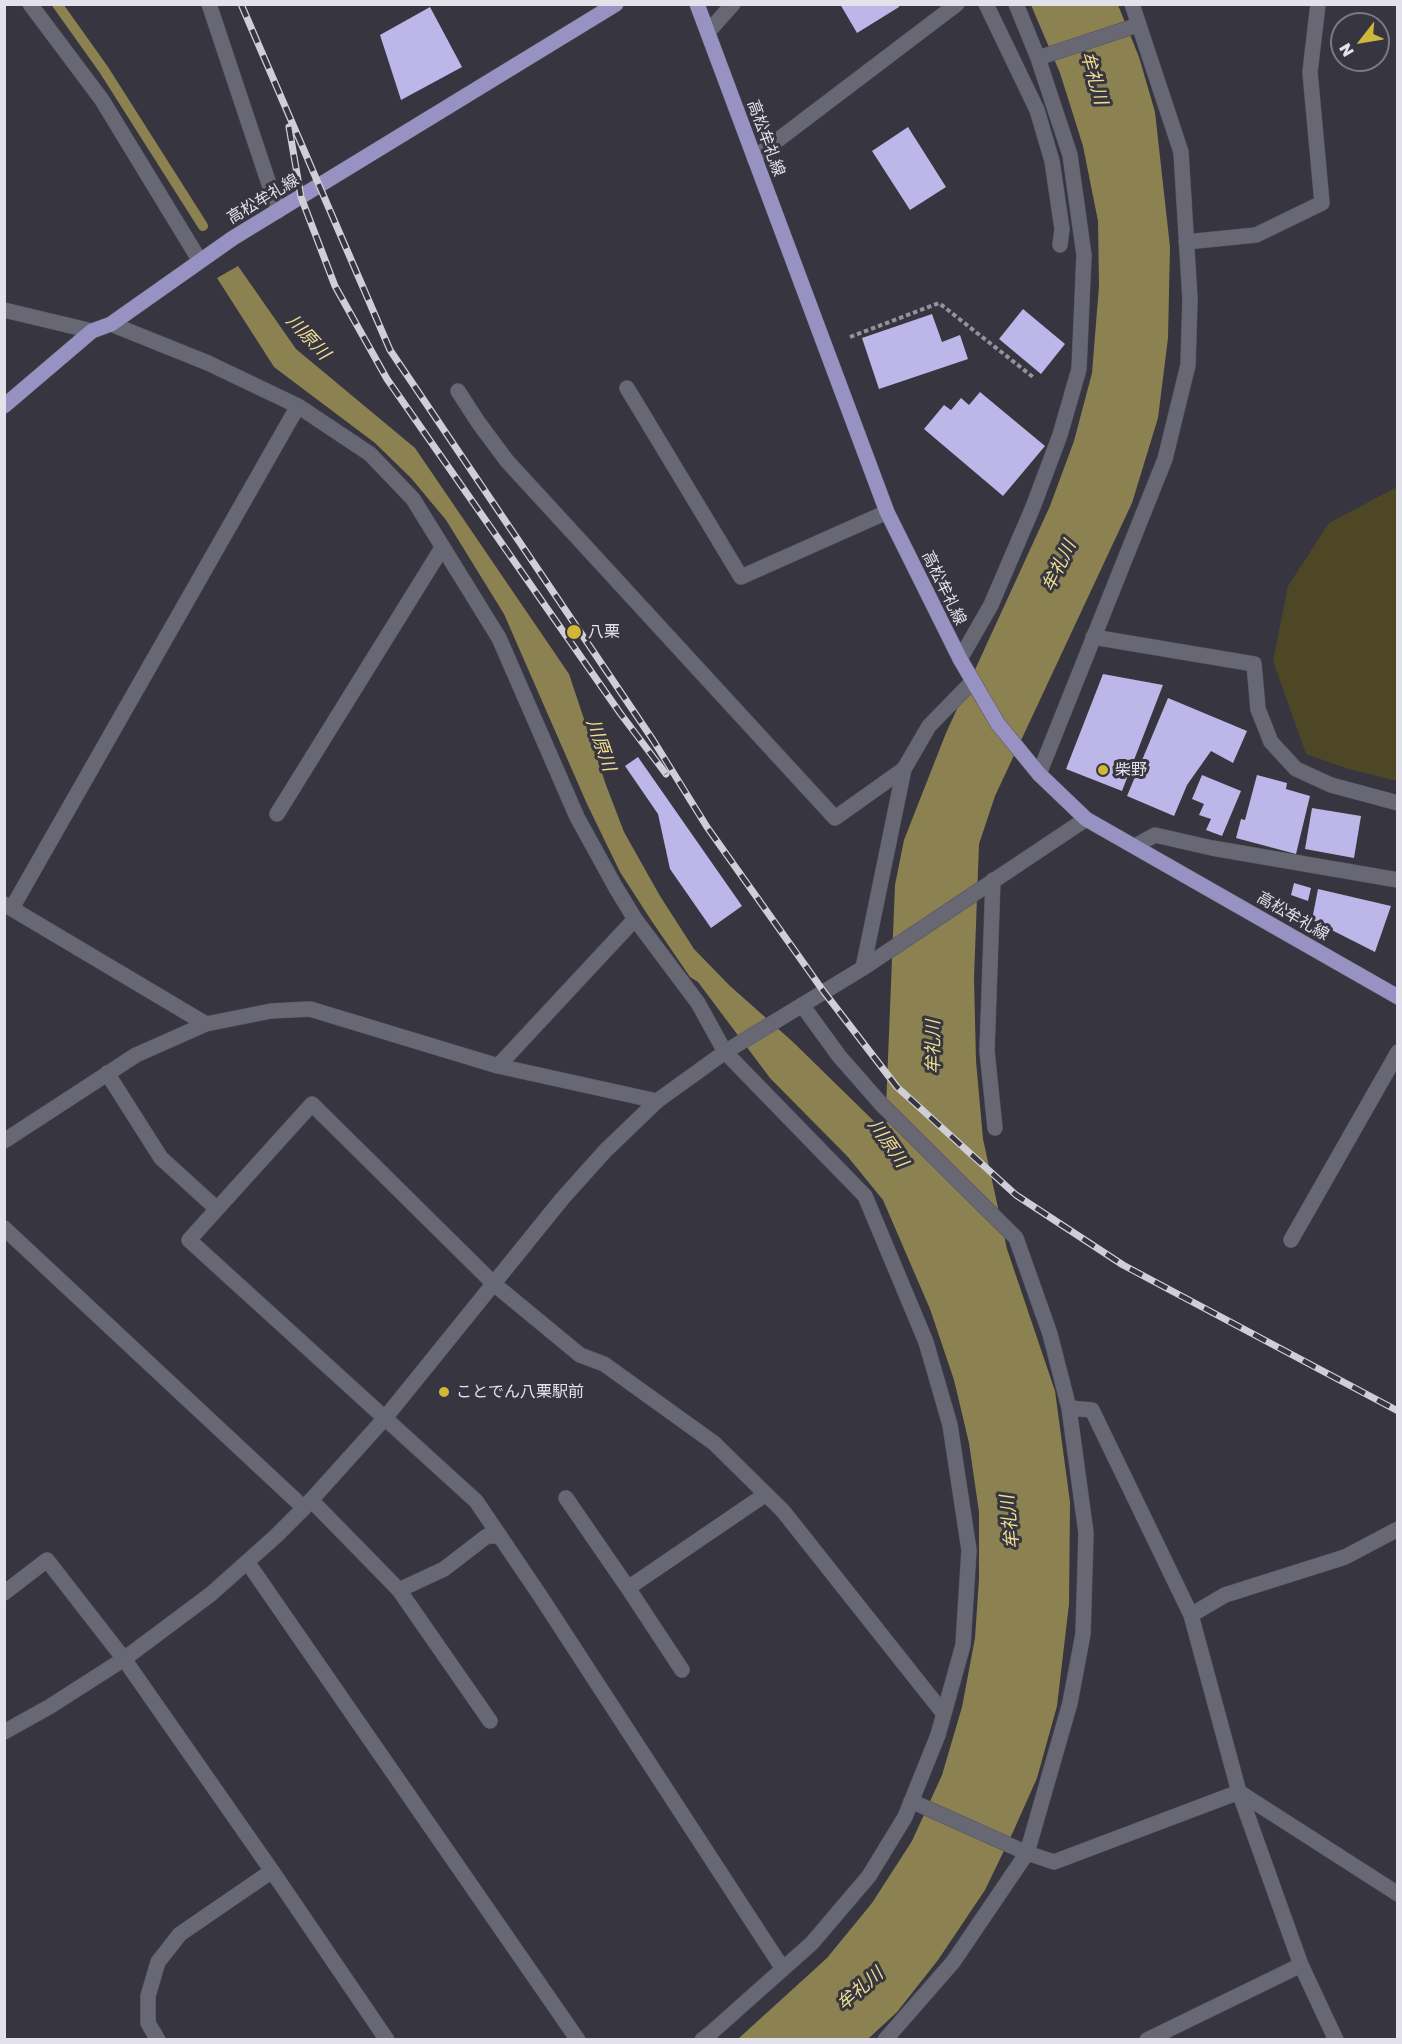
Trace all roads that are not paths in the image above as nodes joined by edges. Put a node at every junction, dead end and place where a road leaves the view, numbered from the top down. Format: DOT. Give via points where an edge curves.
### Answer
graph roads {
  1 [pos="30,4"];
  2 [pos="209,4"];
  3 [pos="616,4"];
  4 [pos="697,4"];
  5 [pos="733,4"];
  6 [pos="957,4"];
  7 [pos="986,4"];
  8 [pos="1016,4"];
  9 [pos="1132,4"];
  10 [pos="1318,4"];
  11 [pos="1131,27"];
  12 [pos="708,32"];
  13 [pos="1043,56"];
  14 [pos="754,158"];
  15 [pos="278,211"];
  16 [pos="1186,242"];
  17 [pos="1060,245"];
  18 [pos="200,261"];
  19 [pos="4,310"];
  20 [pos="111,324"];
  21 [pos="93,331"];
  22 [pos="627,388"];
  23 [pos="458,391"];
  24 [pos="4,406"];
  25 [pos="298,406"];
  26 [pos="887,512"];
  27 [pos="442,548"];
  28 [pos="1094,637"];
  29 [pos="960,659"];
  30 [pos="972,682"];
  31 [pos="904,769"];
  32 [pos="1039,774"];
  33 [pos="1398,803"];
  34 [pos="277,814"];
  35 [pos="1086,819"];
  36 [pos="1135,846"];
  37 [pos="993,880"];
  38 [pos="1398,880"];
  39 [pos="8,906"];
  40 [pos="636,919"];
  41 [pos="863,968"];
  42 [pos="1398,997"];
  43 [pos="802,1005"];
  44 [pos="206,1024"];
  45 [pos="725,1052"];
  46 [pos="1398,1052"];
  47 [pos="498,1066"];
  48 [pos="107,1072"];
  49 [pos="657,1101"];
  50 [pos="995,1128"];
  51 [pos="4,1141"];
  52 [pos="217,1209"];
  53 [pos="4,1228"];
  54 [pos="1291,1240"];
  55 [pos="494,1284"];
  56 [pos="1069,1408"];
  57 [pos="385,1418"];
  58 [pos="766,1494"];
  59 [pos="566,1498"];
  60 [pos="308,1504"];
  61 [pos="1398,1529"];
  62 [pos="500,1536"];
  63 [pos="248,1563"];
  64 [pos="628,1588"];
  65 [pos="399,1590"];
  66 [pos="4,1593"];
  67 [pos="1191,1615"];
  68 [pos="124,1659"];
  69 [pos="682,1670"];
  70 [pos="944,1714"];
  71 [pos="490,1721"];
  72 [pos="4,1732"];
  73 [pos="1239,1792"];
  74 [pos="911,1801"];
  75 [pos="1027,1853"];
  76 [pos="272,1871"];
  77 [pos="1398,1894"];
  78 [pos="1301,1965"];
  79 [pos="783,1969"];
  80 [pos="158,2040"];
  81 [pos="387,2040"];
  82 [pos="578,2040"];
  83 [pos="702,2040"];
  84 [pos="885,2040"];
  85 [pos="1147,2040"];
  86 [pos="1336,2040"];
  1 -- 18 [label="street" via="102,100"];
  2 -- 15 [label="street"];
  3 -- 15 [label="main road, 高松牟礼線"];
  4 -- 12 [label="main road, 高松牟礼線"];
  5 -- 12 [label="street"];
  6 -- 14 [label="street"];
  7 -- 17 [label="street" via="1037,110 1052,161 1062,229"];
  8 -- 13 [label="street"];
  9 -- 11 [label="street"];
  10 -- 16 [label="street" via="1311,72 1322,203 1256,235"];
  11 -- 13 [label="street"];
  11 -- 16 [label="street" via="1181,152"];
  12 -- 14 [label="main road, 高松牟礼線"];
  13 -- 29 [label="street" via="1070,155 1084,255 1079,369 1060,435 1032,507 991,605"];
  14 -- 26 [label="main road, 高松牟礼線"];
  15 -- 18 [label="main road, 高松牟礼線"];
  16 -- 28 [label="street" via="1190,299 1188,365 1165,459"];
  18 -- 20 [label="main road, 高松牟礼線"];
  19 -- 21 [label="street"];
  20 -- 21 [label="main road, 高松牟礼線"];
  20 -- 25 [label="street" via="208,363"];
  21 -- 24 [label="main road, 高松牟礼線"];
  22 -- 26 [label="street" via="741,577"];
  23 -- 31 [label="street" via="507,461 835,818"];
  25 -- 27 [label="street" via="370,454 413,499"];
  25 -- 39 [label="street"];
  26 -- 29 [label="main road, 高松牟礼線"];
  27 -- 34 [label="street"];
  27 -- 40 [label="street" via="499,638 577,817"];
  28 -- 32 [label="street"];
  28 -- 33 [label="street" via="1254,664 1258,709 1271,742 1296,769 1331,785"];
  29 -- 30 [label="main road, 高松牟礼線"];
  30 -- 31 [label="street" via="929,726"];
  30 -- 32 [label="main road, 高松牟礼線"];
  31 -- 41 [label="street"];
  32 -- 35 [label="main road, 高松牟礼線"];
  35 -- 36 [label="main road, 高松牟礼線"];
  35 -- 37 [label="street"];
  36 -- 38 [label="street" via="1155,835"];
  36 -- 42 [label="main road, 高松牟礼線"];
  37 -- 41 [label="street"];
  37 -- 50 [label="street" via="987,1051"];
  39 -- 44 [label="street"];
  40 -- 45 [label="street" via="698,1003"];
  40 -- 47 [label="street"];
  41 -- 43 [label="street"];
  43 -- 45 [label="street"];
  43 -- 56 [label="street" via="838,1056 882,1105 1016,1238 1050,1334"];
  44 -- 47 [label="street" via="272,1011 310,1009"];
  44 -- 48 [label="street"];
  45 -- 49 [label="street"];
  45 -- 70 [label="street" via="865,1196 926,1342 950,1425 969,1550 963,1645"];
  46 -- 54 [label="street"];
  47 -- 49 [label="street"];
  48 -- 51 [label="street"];
  48 -- 52 [label="street" via="161,1158"];
  49 -- 55 [label="street" via="562,1199"];
  52 -- 55 [label="street" via="312,1104"];
  52 -- 57 [label="street" via="189,1240"];
  53 -- 60 [label="street"];
  55 -- 57 [label="street"];
  55 -- 58 [label="street" via="580,1355 604,1364 714,1443"];
  56 -- 67 [label="street" via="1092,1410"];
  56 -- 75 [label="street" via="1086,1533 1083,1634 1071,1703"];
  57 -- 60 [label="street"];
  57 -- 62 [label="street" via="476,1501"];
  58 -- 64 [label="street"];
  58 -- 70 [label="street"];
  59 -- 64 [label="street"];
  60 -- 63 [label="street"];
  60 -- 65 [label="street"];
  61 -- 67 [label="street" via="1345,1557 1225,1595"];
  62 -- 65 [label="street" via="487,1536 444,1569"];
  62 -- 79 [label="street"];
  63 -- 68 [label="street"];
  63 -- 82 [label="street"];
  64 -- 69 [label="street"];
  65 -- 71 [label="street"];
  66 -- 68 [label="street" via="47,1560"];
  67 -- 73 [label="street"];
  68 -- 72 [label="street"];
  68 -- 76 [label="street"];
  70 -- 74 [label="street"];
  73 -- 75 [label="street" via="1054,1862"];
  73 -- 77 [label="street"];
  73 -- 78 [label="street"];
  74 -- 75 [label="street"];
  74 -- 79 [label="street" via="869,1876 812,1943"];
  75 -- 84 [label="street" via="953,1962"];
  76 -- 80 [label="street" via="180,1934 158,1962 148,1996 148,2023"];
  76 -- 81 [label="street"];
  78 -- 85 [label="street"];
  78 -- 86 [label="street"];
  79 -- 83 [label="street"];
}
